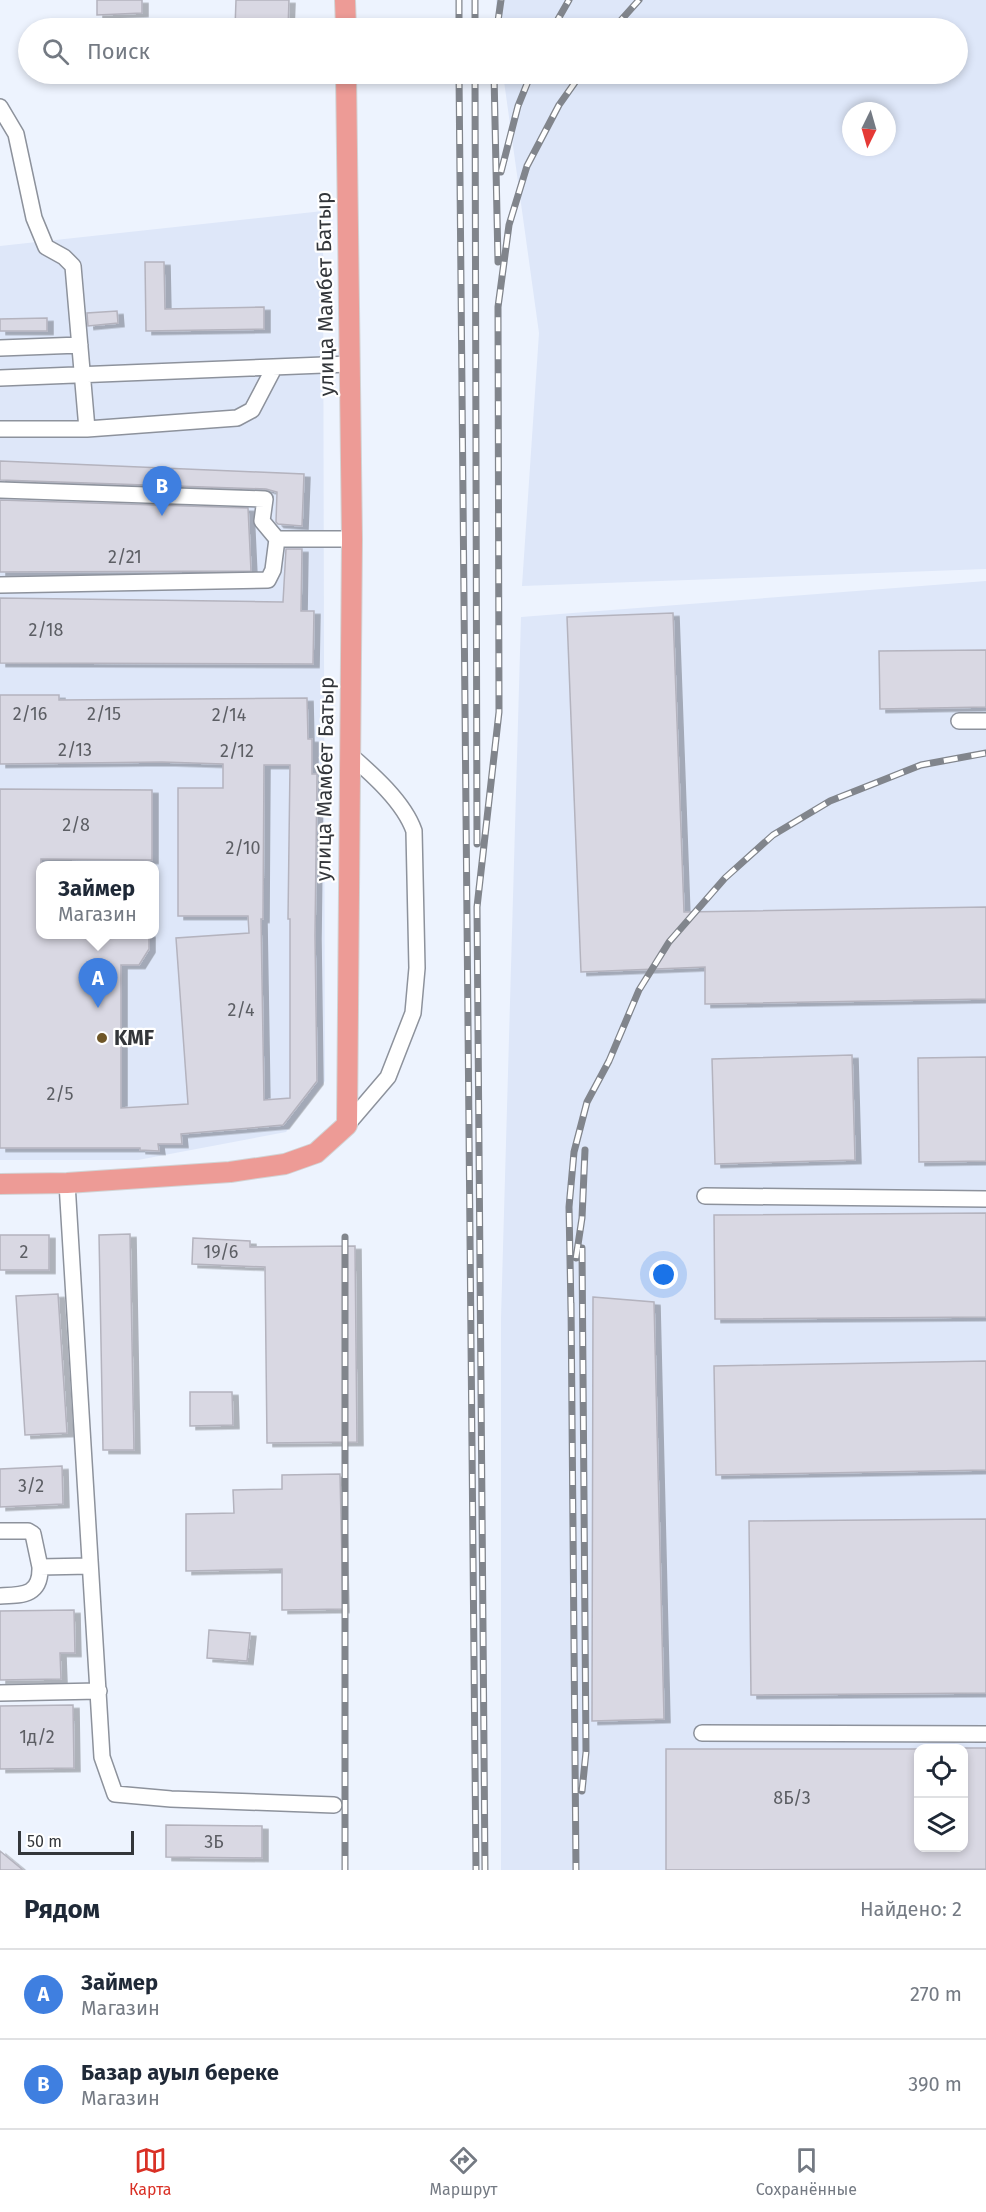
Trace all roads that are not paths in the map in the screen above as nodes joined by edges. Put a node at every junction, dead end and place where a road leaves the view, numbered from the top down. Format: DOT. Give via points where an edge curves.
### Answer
graph roads {
  1 [pos="345,0"];
  2 [pos="346,18"];
  3 [pos="346,84"];
  4 [pos="0,107"];
  5 [pos="80,345"];
  6 [pos="0,348"];
  7 [pos="349,364"];
  8 [pos="274,368"];
  9 [pos="82,375"];
  10 [pos="0,378"];
  11 [pos="0,429"];
  12 [pos="87,429"];
  13 [pos="0,490"];
  14 [pos="277,539"];
  15 [pos="352,539"];
  16 [pos="0,585"];
  17 [pos="986,720"];
  18 [pos="959,721"];
  19 [pos="350,754"];
  20 [pos="347,1125"];
  21 [pos="67,1183"];
  22 [pos="0,1184"];
  23 [pos="705,1196"];
  24 [pos="986,1199"];
  25 [pos="0,1531"];
  26 [pos="90,1566"];
  27 [pos="40,1567"];
  28 [pos="0,1596"];
  29 [pos="99,1691"];
  30 [pos="0,1692"];
  31 [pos="702,1733"];
  32 [pos="986,1734"];
  33 [pos="334,1805"];
  1 -- 2 [label="main road"];
  3 -- 7 [label="main road, улица Мамбет Батыр"];
  4 -- 5 [label="street" via="16,134 34,218 46,247 73,266"];
  5 -- 6 [label="street"];
  5 -- 9 [label="street"];
  7 -- 8 [label="street"];
  7 -- 15 [label="main road, улица Мамбет Батыр"];
  8 -- 9 [label="street"];
  8 -- 12 [label="street" via="252,410 237,418"];
  9 -- 10 [label="street"];
  9 -- 12 [label="street"];
  11 -- 12 [label="street"];
  13 -- 14 [label="street" via="265,499 262,521"];
  14 -- 15 [label="street"];
  14 -- 16 [label="street" via="273,570 267,580"];
  15 -- 19 [label="main road, улица Мамбет Батыр"];
  17 -- 18 [label="street"];
  19 -- 20 [label="main road, улица Мамбет Батыр"];
  19 -- 20 [label="street" via="405,812 414,831 417,968 413,1013 388,1077"];
  20 -- 21 [label="main road" via="316,1153 285,1164 230,1172"];
  21 -- 22 [label="main road"];
  21 -- 26 [label="street"];
  23 -- 24 [label="street"];
  25 -- 27 [label="street" via="33,1534"];
  26 -- 27 [label="street"];
  26 -- 29 [label="street"];
  27 -- 28 [label="street" via="33,1590"];
  29 -- 30 [label="street"];
  29 -- 33 [label="street" via="102,1757 115,1794"];
  31 -- 32 [label="street"];
}
